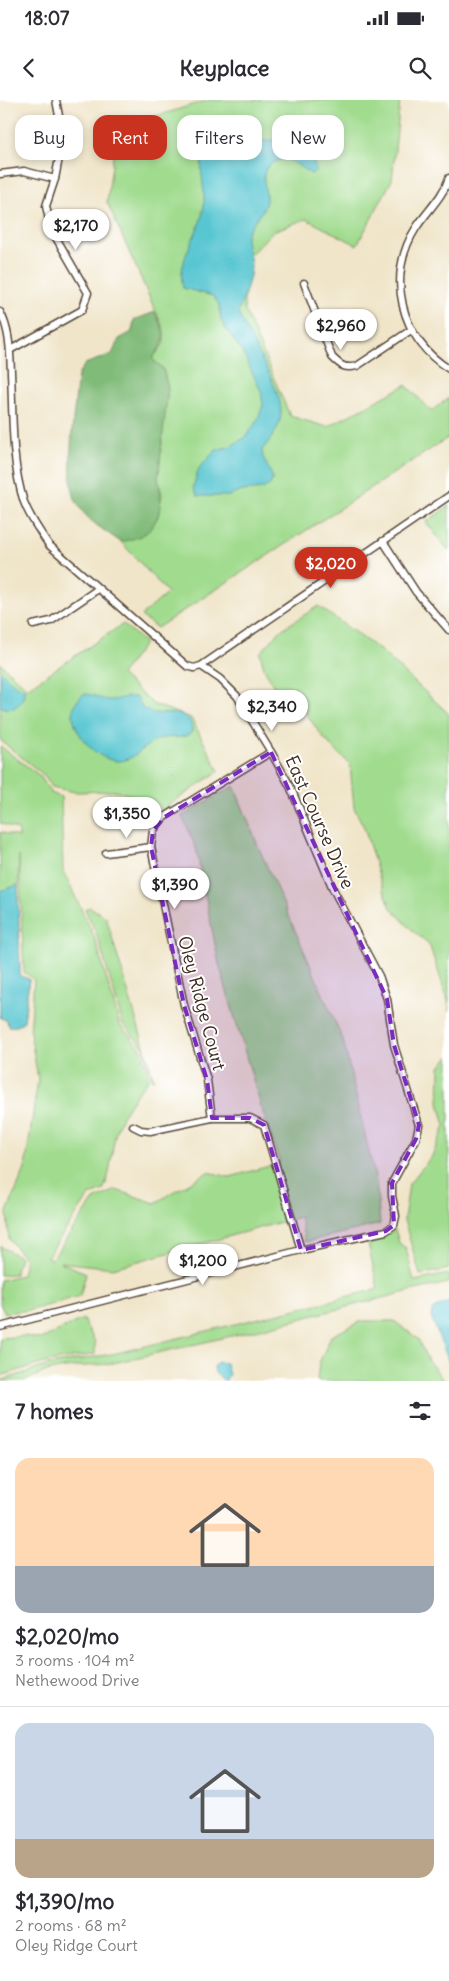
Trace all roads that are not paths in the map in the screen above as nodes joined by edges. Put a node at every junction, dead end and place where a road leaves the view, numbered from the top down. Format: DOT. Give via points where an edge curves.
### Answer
graph roads {
  1 [pos="56,100"];
  2 [pos="0,174"];
  3 [pos="449,178"];
  4 [pos="55,179"];
  5 [pos="304,283"];
  6 [pos="0,312"];
  7 [pos="411,330"];
  8 [pos="10,350"];
  9 [pos="449,369"];
  10 [pos="449,496"];
  11 [pos="383,541"];
  12 [pos="98,589"];
  13 [pos="33,625"];
  14 [pos="449,630"];
  15 [pos="201,666"];
  16 [pos="271,752"];
  17 [pos="151,847"];
  18 [pos="106,853"];
  19 [pos="212,1118"];
  20 [pos="133,1126"];
  21 [pos="301,1250"];
  22 [pos="0,1327"];
  1 -- 4 [label="street" via="63,137"];
  2 -- 4 [label="street" via="24,171"];
  3 -- 7 [label="street" via="446,188 415,230 403,258 400,294"];
  4 -- 8 [label="street" via="46,206 51,229 88,293 82,310"];
  5 -- 7 [label="street" via="332,358 341,366 357,366"];
  6 -- 8 [label="street, East Course Drive"];
  7 -- 9 [label="street" via="428,353"];
  8 -- 12 [label="street, East Course Drive" via="17,476 25,504 49,545"];
  10 -- 11 [label="street"];
  11 -- 14 [label="street" via="416,592"];
  11 -- 15 [label="street"];
  12 -- 13 [label="street" via="51,621"];
  12 -- 15 [label="street, East Course Drive" via="187,666"];
  15 -- 16 [label="street, East Course Drive" via="220,678 237,696"];
  16 -- 17 [label="street, Oley Ridge Court" via="163,818 153,831"];
  16 -- 21 [label="street, East Course Drive" via="290,786 333,889 379,976 387,999 394,1045 418,1125 416,1139 392,1183 394,1225 386,1231"];
  17 -- 18 [label="street"];
  17 -- 19 [label="street, Oley Ridge Court" via="184,1005 207,1080"];
  19 -- 20 [label="street" via="150,1131"];
  19 -- 21 [label="street" via="250,1118 264,1125"];
  21 -- 22 [label="street"];
}
